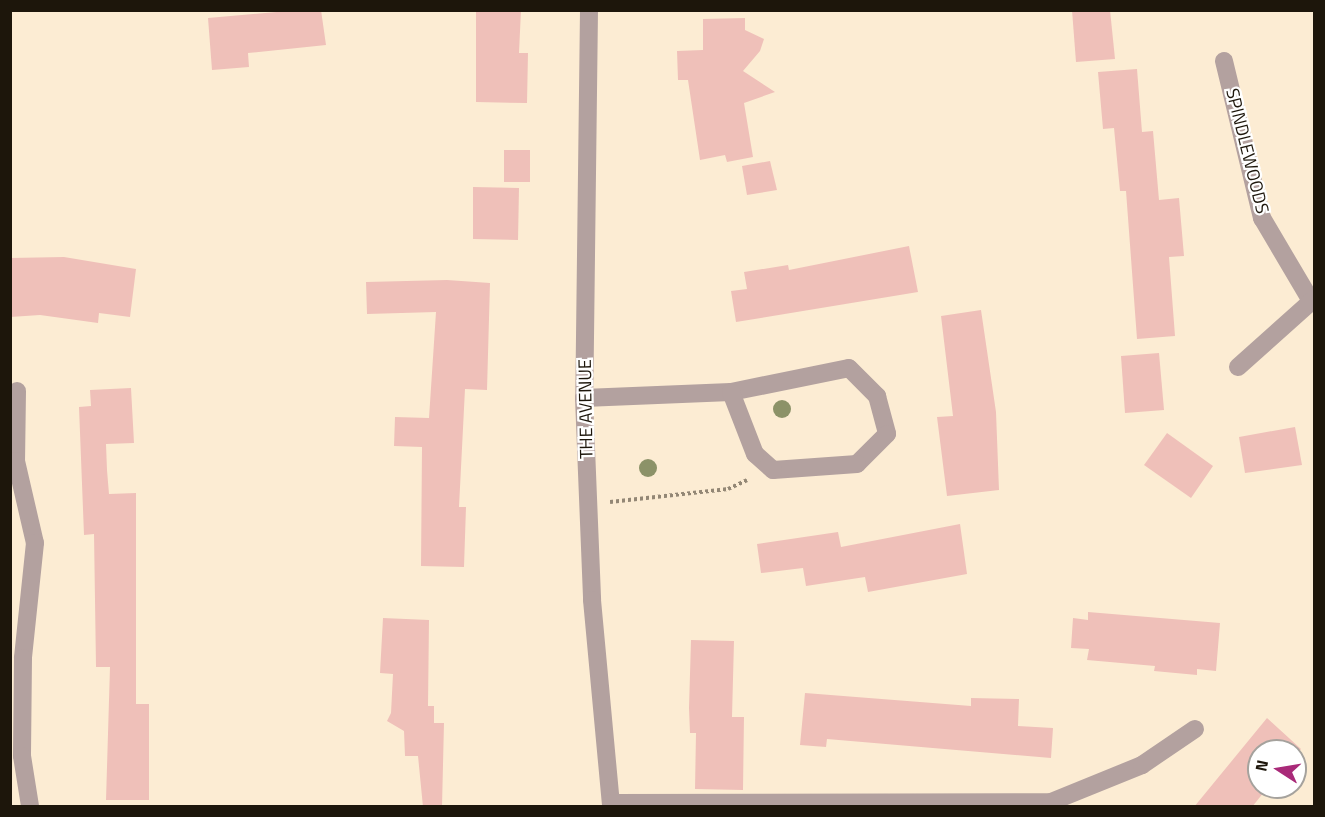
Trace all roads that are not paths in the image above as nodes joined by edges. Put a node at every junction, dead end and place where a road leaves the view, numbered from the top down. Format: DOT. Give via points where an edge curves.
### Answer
graph roads {
  1 [pos="589,10"];
  2 [pos="1224,61"];
  3 [pos="1313,300"];
  4 [pos="1238,367"];
  5 [pos="17,391"];
  6 [pos="731,392"];
  7 [pos="584,398"];
  8 [pos="1194,729"];
  9 [pos="611,805"];
  10 [pos="30,807"];
  1 -- 7 [label="street, THE AVENUE"];
  2 -- 3 [label="street, SPINDLEWOODS" via="1262,218"];
  3 -- 4 [label="street, SPINDLEWOODS"];
  5 -- 10 [label="street" via="15,461 35,543 23,658 22,756"];
  6 -- 6 [label="street" via="849,368 877,396 887,434 857,464 773,470 756,454"];
  6 -- 7 [label="street"];
  7 -- 9 [label="street, THE AVENUE" via="592,600"];
  8 -- 9 [label="street" via="1142,765 1051,802"];
}
